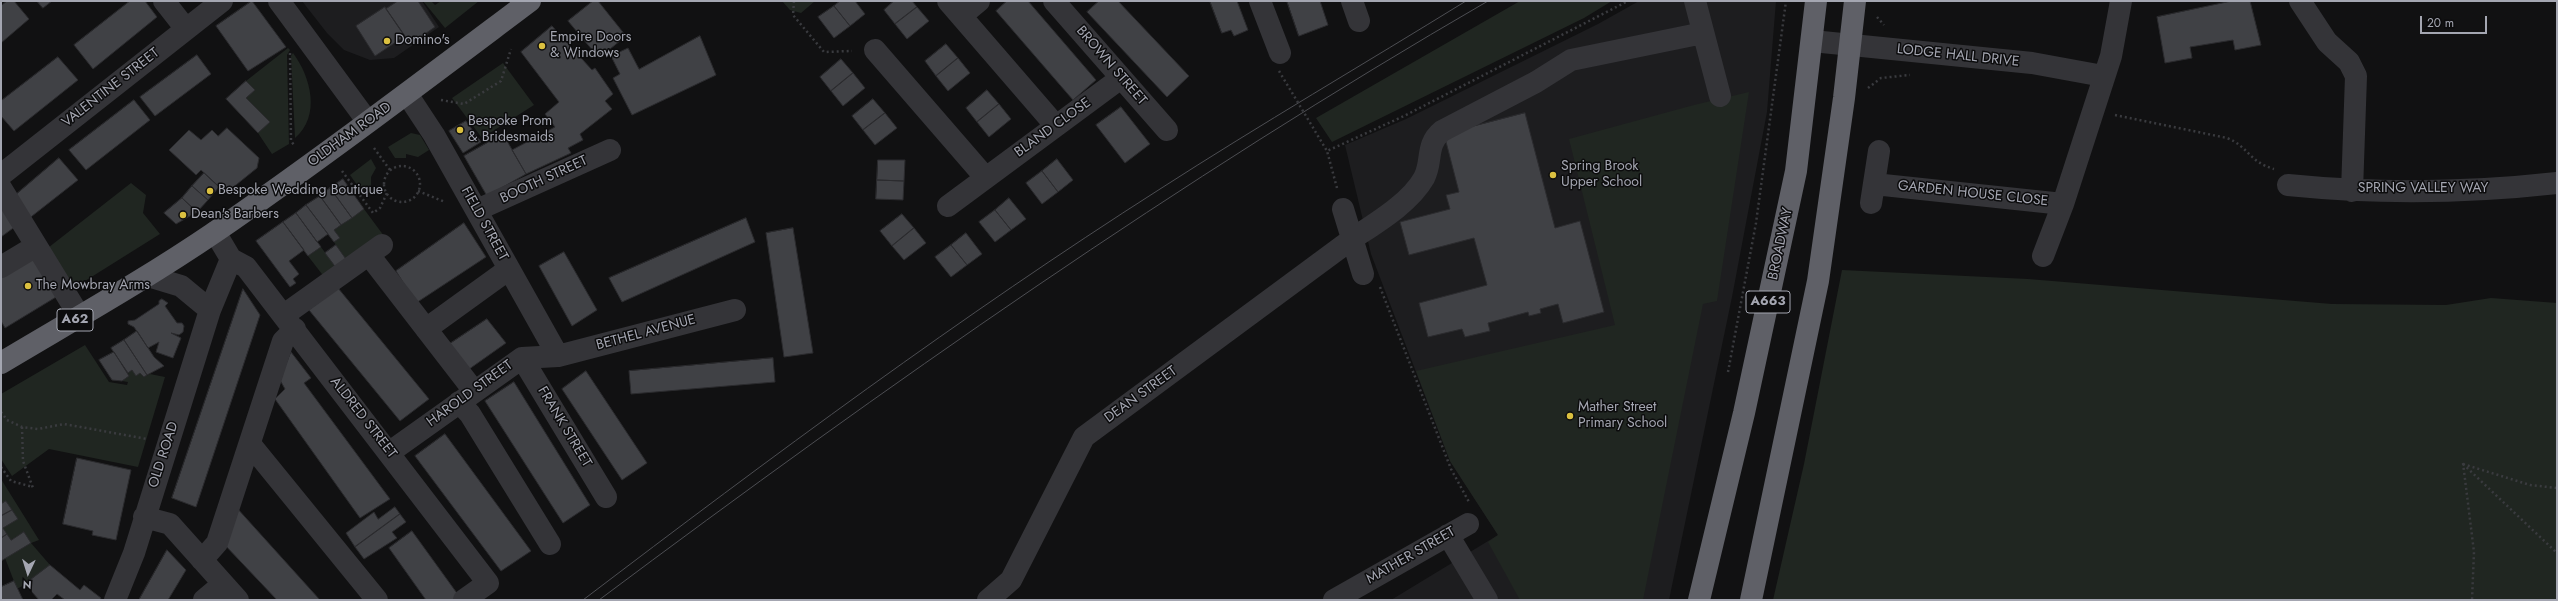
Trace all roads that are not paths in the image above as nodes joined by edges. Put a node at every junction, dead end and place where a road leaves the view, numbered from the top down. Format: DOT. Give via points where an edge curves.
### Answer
graph roads {
  1 [pos="164,1"];
  2 [pos="222,1"];
  3 [pos="279,1"];
  4 [pos="530,1"];
  5 [pos="979,1"];
  6 [pos="1054,1"];
  7 [pos="1260,1"];
  8 [pos="1695,1"];
  9 [pos="1816,1"];
  10 [pos="1855,1"];
  11 [pos="2121,1"];
  12 [pos="2300,1"];
  13 [pos="955,8"];
  14 [pos="186,29"];
  15 [pos="1703,33"];
  16 [pos="1812,41"];
  17 [pos="1849,46"];
  18 [pos="875,50"];
  19 [pos="1279,62"];
  20 [pos="2103,76"];
  21 [pos="1121,78"];
  22 [pos="407,94"];
  23 [pos="1720,96"];
  24 [pos="368,122"];
  25 [pos="1056,126"];
  26 [pos="1167,130"];
  27 [pos="610,150"];
  28 [pos="1879,151"];
  29 [pos="1,175"];
  30 [pos="984,177"];
  31 [pos="2284,178"];
  32 [pos="2557,183"];
  33 [pos="1,188"];
  34 [pos="2352,191"];
  35 [pos="2063,204"];
  36 [pos="948,206"];
  37 [pos="1343,209"];
  38 [pos="477,210"];
  39 [pos="215,232"];
  40 [pos="1352,239"];
  41 [pos="36,246"];
  42 [pos="2043,256"];
  43 [pos="231,259"];
  44 [pos="1,267"];
  45 [pos="509,269"];
  46 [pos="148,276"];
  47 [pos="1371,279"];
  48 [pos="210,310"];
  49 [pos="734,310"];
  50 [pos="80,317"];
  51 [pos="289,322"];
  52 [pos="426,329"];
  53 [pos="558,356"];
  54 [pos="522,358"];
  55 [pos="2,361"];
  56 [pos="467,396"];
  57 [pos="250,444"];
  58 [pos="390,452"];
  59 [pos="606,497"];
  60 [pos="144,517"];
  61 [pos="1468,524"];
  62 [pos="1448,535"];
  63 [pos="550,544"];
  64 [pos="202,560"];
  65 [pos="223,584"];
  66 [pos="1481,598"];
  67 [pos="115,600"];
  68 [pos="204,600"];
  69 [pos="238,600"];
  70 [pos="377,600"];
  71 [pos="464,600"];
  72 [pos="988,600"];
  73 [pos="1334,600"];
  74 [pos="1699,600"];
  75 [pos="1751,600"];
  1 -- 14 [label="street"];
  2 -- 14 [label="street, VALENTINE STREET"];
  3 -- 24 [label="street"];
  4 -- 22 [label="highway, OLDHAM ROAD / A62"];
  5 -- 13 [label="street"];
  6 -- 21 [label="street, BROWN STREET"];
  7 -- 19 [label="street"];
  8 -- 15 [label="street"];
  9 -- 16 [label="highway, BROADWAY / A663"];
  10 -- 17 [label="highway"];
  11 -- 20 [label="street, GARDEN HOUSE CLOSE" via="2111,56"];
  12 -- 34 [label="street, SPRING VALLEY WAY" via="2327,42 2349,62 2356,76"];
  13 -- 25 [label="street"];
  14 -- 29 [label="street, VALENTINE STREET"];
  15 -- 23 [label="street"];
  15 -- 40 [label="street, DEAN STREET" via="1571,60 1536,82 1442,131 1433,138 1424,178 1396,210"];
  16 -- 17 [label="street, LODGE HALL DRIVE"];
  16 -- 74 [label="highway, BROADWAY / A663" via="1796,171 1744,414"];
  17 -- 20 [label="street, LODGE HALL DRIVE" via="2032,63"];
  17 -- 75 [label="highway" via="1818,281"];
  18 -- 30 [label="street"];
  20 -- 35 [label="street, GARDEN HOUSE CLOSE"];
  21 -- 25 [label="street, BLAND CLOSE"];
  21 -- 26 [label="street, BROWN STREET"];
  22 -- 24 [label="highway, OLDHAM ROAD / A62"];
  22 -- 38 [label="street, FIELD STREET"];
  24 -- 39 [label="highway, OLDHAM ROAD / A62"];
  25 -- 30 [label="street, BLAND CLOSE"];
  27 -- 38 [label="street, BOOTH STREET"];
  28 -- 35 [label="street, GARDEN HOUSE CLOSE" via="1872,193"];
  30 -- 36 [label="street, BLAND CLOSE"];
  31 -- 34 [label="street"];
  32 -- 34 [label="street, SPRING VALLEY WAY" via="2461,190"];
  33 -- 41 [label="street"];
  35 -- 42 [label="street"];
  37 -- 40 [label="street"];
  38 -- 45 [label="street, FIELD STREET"];
  39 -- 43 [label="street"];
  39 -- 46 [label="highway, OLDHAM ROAD / A62"];
  40 -- 47 [label="street"];
  40 -- 72 [label="street, DEAN STREET" via="1084,437 1011,580"];
  41 -- 44 [label="street"];
  41 -- 50 [label="street"];
  43 -- 48 [label="street, OLD ROAD"];
  43 -- 51 [label="street, ALDRED STREET" via="246,267"];
  45 -- 52 [label="street"];
  45 -- 53 [label="street, FIELD STREET"];
  46 -- 48 [label="street" via="182,286"];
  46 -- 50 [label="highway, OLDHAM ROAD / A62"];
  48 -- 60 [label="street, OLD ROAD"];
  49 -- 53 [label="street, BETHEL AVENUE"];
  50 -- 55 [label="highway, OLDHAM ROAD / A62"];
  51 -- 52 [label="street" via="375,250"];
  51 -- 57 [label="street"];
  51 -- 58 [label="street, ALDRED STREET"];
  52 -- 56 [label="street"];
  53 -- 54 [label="street, HAROLD STREET"];
  54 -- 56 [label="street, HAROLD STREET"];
  54 -- 59 [label="street, FRANK STREET"];
  56 -- 58 [label="street, HAROLD STREET"];
  56 -- 63 [label="street" via="470,414"];
  57 -- 64 [label="street" via="217,543"];
  57 -- 70 [label="street"];
  58 -- 71 [label="street, ALDRED STREET" via="488,583"];
  60 -- 64 [label="street" via="170,524"];
  60 -- 67 [label="street, OLD ROAD"];
  61 -- 62 [label="street, MATHER STREET"];
  62 -- 66 [label="street"];
  62 -- 73 [label="street, MATHER STREET"];
  64 -- 65 [label="street"];
  65 -- 68 [label="street"];
  65 -- 69 [label="street"];
}
